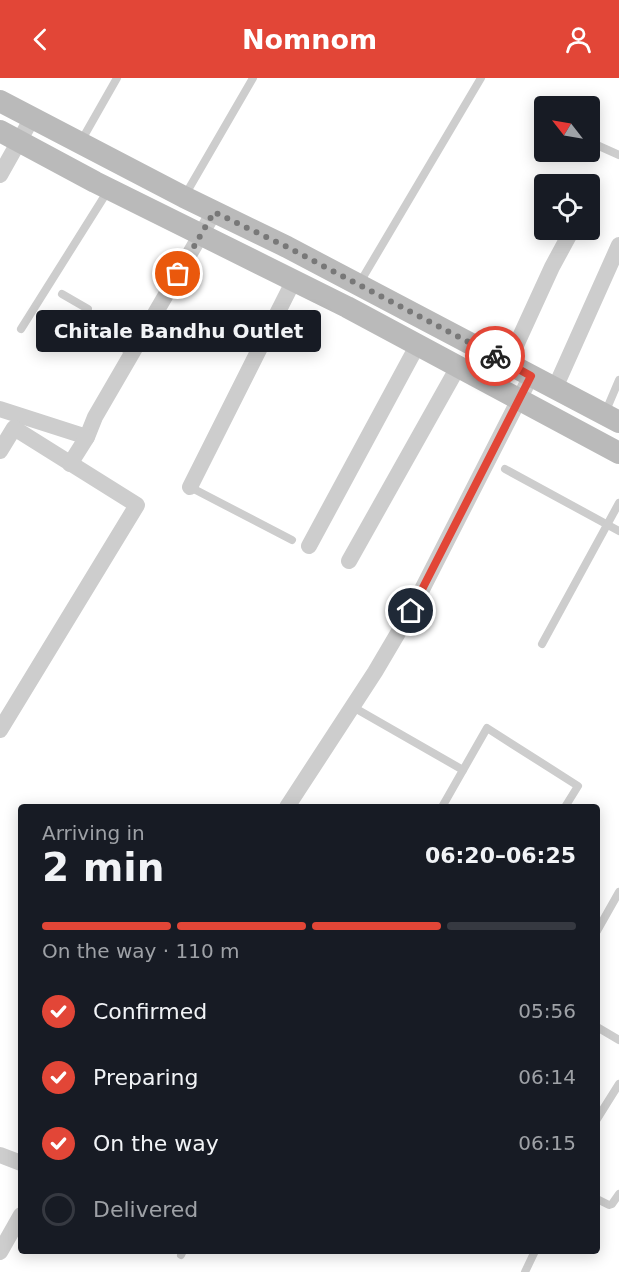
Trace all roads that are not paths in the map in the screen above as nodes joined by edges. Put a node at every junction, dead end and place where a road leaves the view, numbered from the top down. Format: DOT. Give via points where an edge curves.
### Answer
graph roads {
  1 [pos="117,78"];
  2 [pos="253,78"];
  3 [pos="482,78"];
  4 [pos="0,101"];
  5 [pos="32,118"];
  6 [pos="9,136"];
  7 [pos="80,144"];
  8 [pos="600,146"];
  9 [pos="619,155"];
  10 [pos="0,175"];
  11 [pos="109,189"];
  12 [pos="184,197"];
  13 [pos="214,212"];
  14 [pos="201,235"];
  15 [pos="567,240"];
  16 [pos="619,244"];
  17 [pos="294,280"];
  18 [pos="359,284"];
  19 [pos="62,294"];
  20 [pos="21,329"];
  21 [pos="417,346"];
  22 [pos="132,353"];
  23 [pos="508,363"];
  24 [pos="458,367"];
  25 [pos="531,376"];
  26 [pos="619,380"];
  27 [pos="555,388"];
  28 [pos="518,400"];
  29 [pos="0,409"];
  30 [pos="18,415"];
  31 [pos="612,418"];
  32 [pos="87,437"];
  33 [pos="0,444"];
  34 [pos="0,451"];
  35 [pos="619,453"];
  36 [pos="70,464"];
  37 [pos="505,469"];
  38 [pos="190,487"];
  39 [pos="619,503"];
  40 [pos="607,524"];
  41 [pos="619,531"];
  42 [pos="292,540"];
  43 [pos="309,546"];
  44 [pos="349,561"];
  45 [pos="542,644"];
  46 [pos="353,706"];
  47 [pos="0,730"];
  48 [pos="463,770"];
  49 [pos="289,804"];
  50 [pos="444,804"];
  51 [pos="567,804"];
  52 [pos="619,892"];
  53 [pos="600,926"];
  54 [pos="600,1029"];
  55 [pos="619,1040"];
  56 [pos="619,1084"];
  57 [pos="600,1114"];
  58 [pos="0,1155"];
  59 [pos="18,1161"];
  60 [pos="619,1194"];
  61 [pos="600,1200"];
  62 [pos="18,1220"];
  63 [pos="0,1252"];
  64 [pos="534,1254"];
  65 [pos="525,1272"];
  1 -- 7 [label="lane"];
  2 -- 12 [label="lane"];
  3 -- 18 [label="lane"];
  4 -- 5 [label="street"];
  5 -- 6 [label="street"];
  5 -- 7 [label="street"];
  6 -- 10 [label="street"];
  6 -- 11 [label="street"];
  7 -- 12 [label="street"];
  8 -- 9 [label="lane"];
  11 -- 14 [label="street"];
  11 -- 20 [label="lane"];
  12 -- 13 [label="street"];
  13 -- 14 [label="street"];
  13 -- 18 [label="street"];
  14 -- 17 [label="street"];
  14 -- 22 [label="street"];
  15 -- 23 [label="street"];
  16 -- 27 [label="street"];
  17 -- 21 [label="street"];
  17 -- 38 [label="street"];
  18 -- 23 [label="street"];
  19 -- 22 [label="lane" via="87,309 82,326"];
  21 -- 24 [label="street"];
  21 -- 43 [label="street"];
  22 -- 32 [label="street"];
  23 -- 25 [label="street"];
  24 -- 28 [label="street"];
  24 -- 44 [label="street"];
  25 -- 27 [label="street"];
  25 -- 28 [label="street"];
  26 -- 31 [label="lane"];
  27 -- 31 [label="street"];
  28 -- 35 [label="street"];
  28 -- 46 [label="street" via="411,611"];
  29 -- 30 [label="street"];
  30 -- 32 [label="street"];
  30 -- 33 [label="street"];
  32 -- 36 [label="street"];
  34 -- 36 [label="street" via="14,428"];
  36 -- 47 [label="street" via="136,505"];
  37 -- 40 [label="lane"];
  38 -- 42 [label="lane"];
  39 -- 40 [label="lane"];
  40 -- 41 [label="lane"];
  40 -- 45 [label="lane"];
  46 -- 48 [label="lane"];
  46 -- 49 [label="street"];
  48 -- 50 [label="lane"];
  48 -- 51 [label="lane" via="487,728 578,786"];
  52 -- 53 [label="lane"];
  54 -- 55 [label="lane"];
  56 -- 57 [label="lane"];
  58 -- 59 [label="street"];
  60 -- 61 [label="lane" via="612,1204"];
  62 -- 63 [label="street"];
  64 -- 65 [label="lane"];
}
